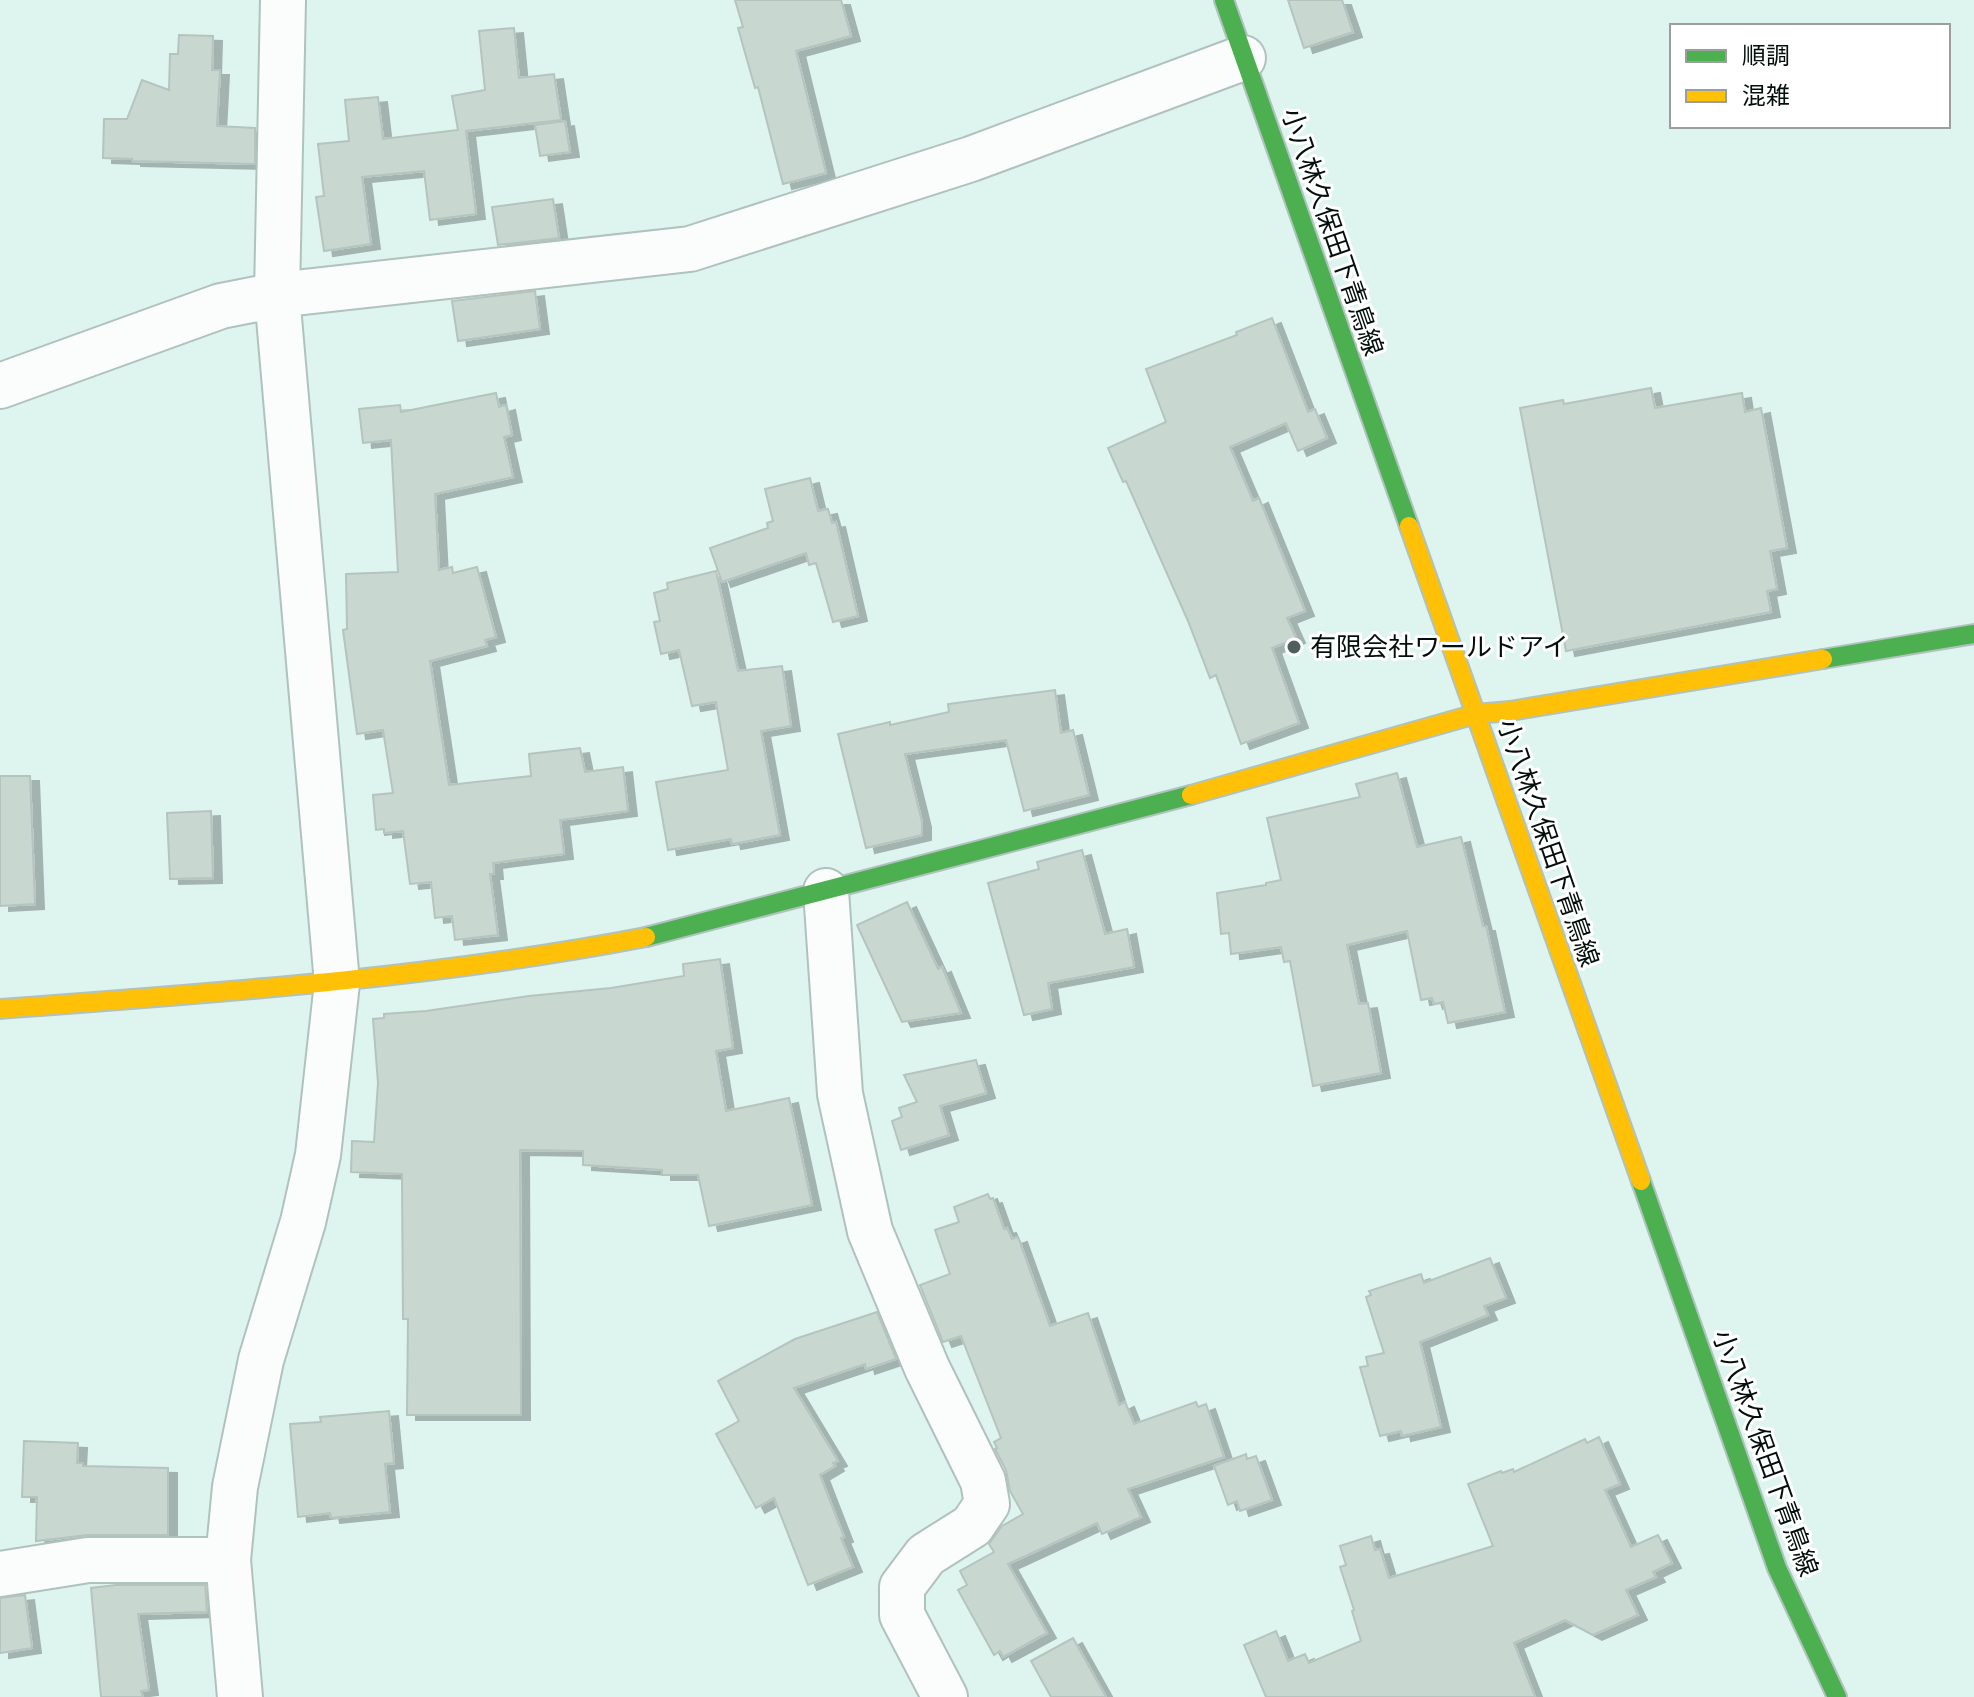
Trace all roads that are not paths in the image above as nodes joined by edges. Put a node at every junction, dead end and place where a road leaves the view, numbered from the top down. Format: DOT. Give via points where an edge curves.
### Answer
graph roads {
  1 [pos="283,0"];
  2 [pos="1224,0"];
  3 [pos="1243,58"];
  4 [pos="277,295"];
  5 [pos="0,386"];
  6 [pos="1974,634"];
  7 [pos="1476,714"];
  8 [pos="826,891"];
  9 [pos="337,983"];
  10 [pos="0,1009"];
  11 [pos="228,1560"];
  12 [pos="0,1574"];
  13 [pos="240,1697"];
  14 [pos="945,1697"];
  15 [pos="1837,1697"];
  1 -- 4 [label="street"];
  2 -- 3 [label="street, 小八林久保田下青鳥線"];
  3 -- 4 [label="street" via="971,159 690,249"];
  3 -- 7 [label="street, 小八林久保田下青鳥線"];
  4 -- 5 [label="street" via="221,306"];
  4 -- 9 [label="street"];
  6 -- 7 [label="street"];
  7 -- 8 [label="street"];
  7 -- 15 [label="street, 小八林久保田下青鳥線" via="1777,1568"];
  8 -- 9 [label="street" via="577,952"];
  8 -- 14 [label="street" via="840,1094 870,1231 927,1368 983,1481 987,1504 972,1526 926,1555 902,1587 902,1615"];
  9 -- 10 [label="street"];
  9 -- 11 [label="street" via="318,1155 261,1360 235,1487"];
  11 -- 12 [label="street" via="88,1560"];
  11 -- 13 [label="street"];
}
